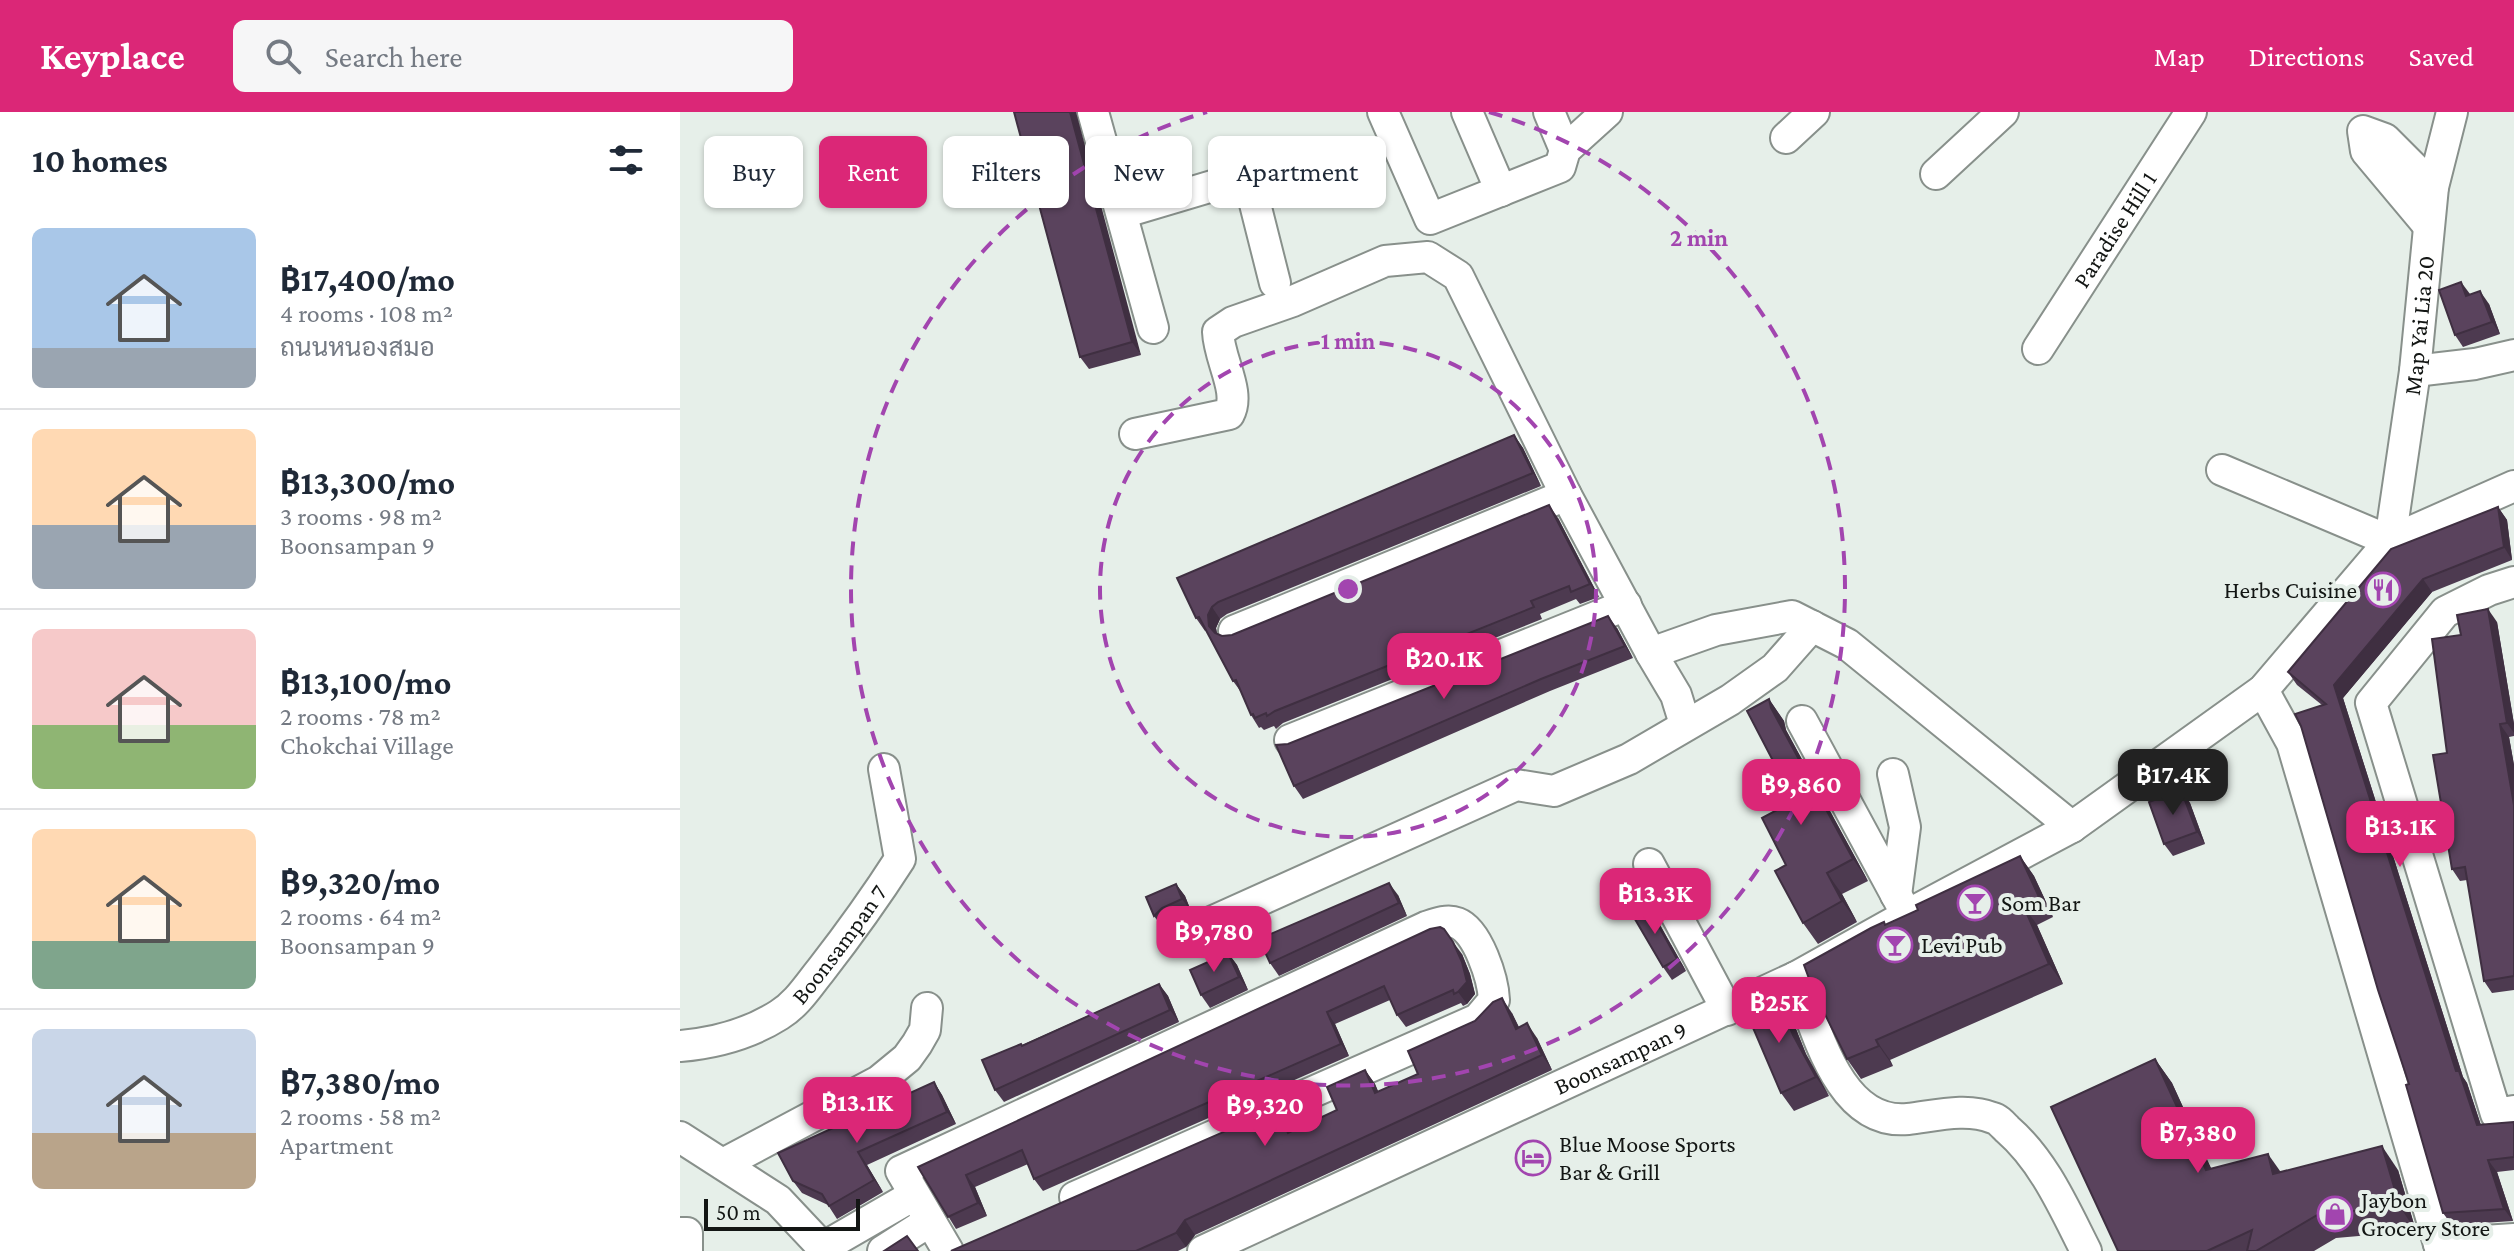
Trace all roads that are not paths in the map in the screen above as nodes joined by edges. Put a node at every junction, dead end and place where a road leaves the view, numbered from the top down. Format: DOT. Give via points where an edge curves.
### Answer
graph roads {
  1 [pos="1093,112"];
  2 [pos="1383,112"];
  3 [pos="1467,112"];
  4 [pos="1549,112"];
  5 [pos="1607,112"];
  6 [pos="1814,112"];
  7 [pos="2003,112"];
  8 [pos="2191,112"];
  9 [pos="2452,112"];
  10 [pos="2354,122"];
  11 [pos="1786,138"];
  12 [pos="1565,150"];
  13 [pos="1936,174"];
  14 [pos="2433,187"];
  15 [pos="1208,188"];
  16 [pos="1501,191"];
  17 [pos="1256,208"];
  18 [pos="1122,213"];
  19 [pos="2428,225"];
  20 [pos="1275,283"];
  21 [pos="1153,328"];
  22 [pos="2038,349"];
  23 [pos="2514,355"];
  24 [pos="2415,371"];
  25 [pos="1135,434"];
  26 [pos="2222,470"];
  27 [pos="2513,490"];
  28 [pos="1566,495"];
  29 [pos="2390,541"];
  30 [pos="2514,582"];
  31 [pos="1626,605"];
  32 [pos="1812,626"];
  33 [pos="1234,631"];
  34 [pos="1651,653"];
  35 [pos="2263,690"];
  36 [pos="1802,721"];
  37 [pos="1685,724"];
  38 [pos="1290,740"];
  39 [pos="884,769"];
  40 [pos="1893,774"];
  41 [pos="2072,827"];
  42 [pos="1649,864"];
  43 [pos="1901,905"];
  44 [pos="1178,937"];
  45 [pos="1796,977"];
  46 [pos="927,1008"];
  47 [pos="1727,1010"];
  48 [pos="680,1046"];
  49 [pos="2514,1111"];
  50 [pos="680,1137"];
  51 [pos="723,1164"];
  52 [pos="914,1195"];
  53 [pos="1051,1207"];
  54 [pos="930,1221"];
  55 [pos="980,1239"];
  56 [pos="2514,1239"];
  57 [pos="2440,1248"];
  58 [pos="825,1249"];
  59 [pos="883,1251"];
  60 [pos="950,1251"];
  61 [pos="1203,1251"];
  62 [pos="2086,1251"];
  1 -- 18 [label="street"];
  2 -- 16 [label="street" via="1430,219"];
  3 -- 16 [label="street"];
  4 -- 12 [label="street"];
  5 -- 12 [label="street"];
  6 -- 11 [label="street"];
  7 -- 13 [label="street"];
  8 -- 22 [label="street, Paradise Hill 1"];
  9 -- 14 [label="street, Map Yai Lia 20"];
  10 -- 14 [label="street" via="2385,139"];
  10 -- 19 [label="street" via="2366,151"];
  12 -- 16 [label="street" via="1560,167"];
  14 -- 19 [label="street, Map Yai Lia 20"];
  15 -- 18 [label="street"];
  17 -- 20 [label="street"];
  18 -- 21 [label="street"];
  19 -- 24 [label="street, Map Yai Lia 20"];
  23 -- 24 [label="street"];
  24 -- 29 [label="street, Map Yai Lia 20"];
  25 -- 28 [label="street" via="1229,414 1234,395 1218,332 1233,322 1385,261 1428,257 1458,276"];
  26 -- 29 [label="street"];
  27 -- 29 [label="street"];
  28 -- 31 [label="street"];
  28 -- 33 [label="street"];
  29 -- 35 [label="street, Boonsampan 9"];
  30 -- 49 [label="street" via="2445,612 2371,703 2496,1114"];
  31 -- 34 [label="street"];
  31 -- 38 [label="street"];
  32 -- 34 [label="street" via="1792,616 1716,630"];
  32 -- 37 [label="street" via="1775,668"];
  32 -- 41 [label="street" via="1847,644"];
  34 -- 37 [label="street" via="1676,695"];
  35 -- 41 [label="street, Boonsampan 9"];
  35 -- 57 [label="street" via="2292,743"];
  36 -- 43 [label="street"];
  37 -- 44 [label="street" via="1629,759 1554,791 1516,785"];
  39 -- 48 [label="street, Boonsampan 7" via="900,859 865,914 781,1014 747,1032"];
  40 -- 43 [label="street" via="1905,827"];
  41 -- 43 [label="street, Boonsampan 9"];
  42 -- 47 [label="street"];
  43 -- 45 [label="street, Boonsampan 9"];
  45 -- 47 [label="street, Boonsampan 9"];
  45 -- 62 [label="street" via="1836,1076 1864,1108 1903,1120 1958,1113 1994,1118 2024,1143"];
  46 -- 51 [label="street" via="917,1044 879,1081"];
  47 -- 61 [label="street, Boonsampan 9"];
  50 -- 51 [label="street"];
  51 -- 58 [label="street" via="778,1200"];
  52 -- 53 [label="street" via="901,1171 1426,927 1447,921 1470,934 1494,989 1494,1000 1478,1019"];
  52 -- 54 [label="street"];
  52 -- 58 [label="street"];
  54 -- 59 [label="street"];
  54 -- 60 [label="street"];
  55 -- 60 [label="street"];
  56 -- 57 [label="street"];
}
